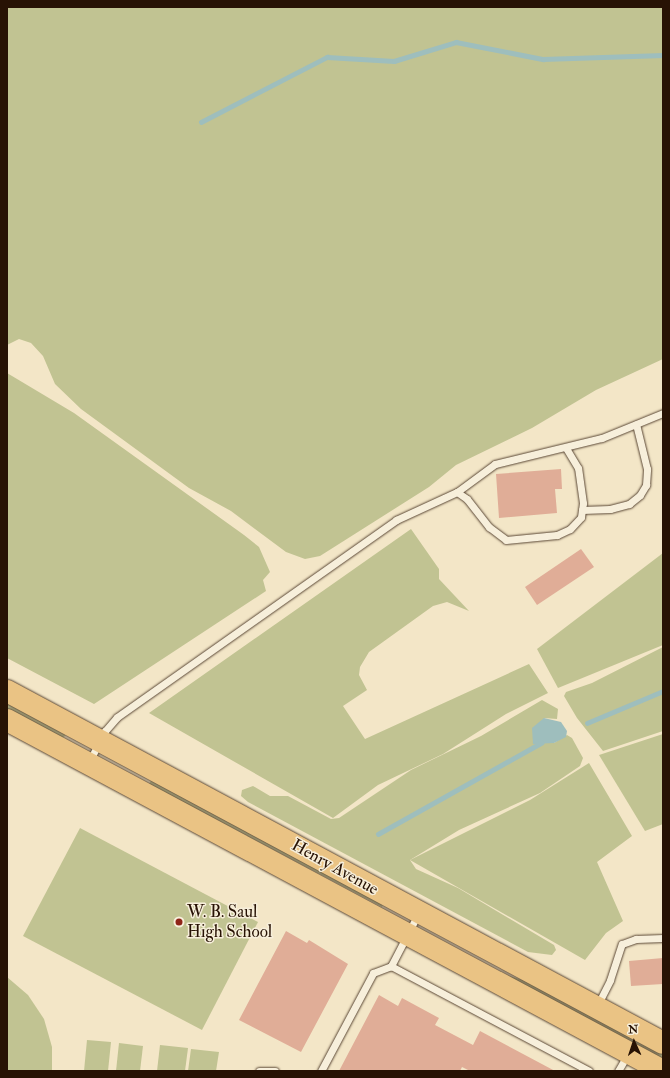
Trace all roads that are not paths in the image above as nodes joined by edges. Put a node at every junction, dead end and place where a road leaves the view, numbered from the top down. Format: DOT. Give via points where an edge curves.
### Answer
graph roads {
  1 [pos="663,413"];
  2 [pos="636,424"];
  3 [pos="566,448"];
  4 [pos="457,492"];
  5 [pos="582,510"];
  6 [pos="7,691"];
  7 [pos="7,720"];
  8 [pos="99,741"];
  9 [pos="88,763"];
  10 [pos="419,912"];
  11 [pos="408,934"];
  12 [pos="663,938"];
  13 [pos="391,966"];
  14 [pos="596,1008"];
  15 [pos="663,1043"];
  16 [pos="623,1062"];
  17 [pos="258,1071"];
  18 [pos="275,1071"];
  19 [pos="321,1071"];
  20 [pos="589,1071"];
  21 [pos="663,1071"];
  1 -- 2 [label="lane"];
  2 -- 3 [label="lane"];
  2 -- 5 [label="lane" via="647,469 646,485 640,495 629,504 610,509"];
  3 -- 4 [label="lane" via="495,464"];
  3 -- 5 [label="lane" via="578,468 582,485"];
  4 -- 5 [label="lane" via="467,499 489,527 506,540 557,536 570,529 581,517"];
  4 -- 8 [label="lane" via="396,520 118,717"];
  6 -- 8 [label="main road, Henry Avenue"];
  7 -- 9 [label="main road, Henry Avenue"];
  8 -- 9 [label="lane"];
  8 -- 10 [label="main road, Henry Avenue"];
  9 -- 11 [label="main road, Henry Avenue"];
  10 -- 11 [label="lane"];
  10 -- 14 [label="main road, Henry Avenue"];
  11 -- 13 [label="lane"];
  11 -- 16 [label="main road, Henry Avenue"];
  12 -- 14 [label="lane" via="636,939 622,944 610,980"];
  13 -- 19 [label="lane" via="373,973"];
  13 -- 20 [label="lane"];
  14 -- 15 [label="main road, Henry Avenue"];
  16 -- 21 [label="main road, Henry Avenue"];
  17 -- 18 [label="lane"];
}
